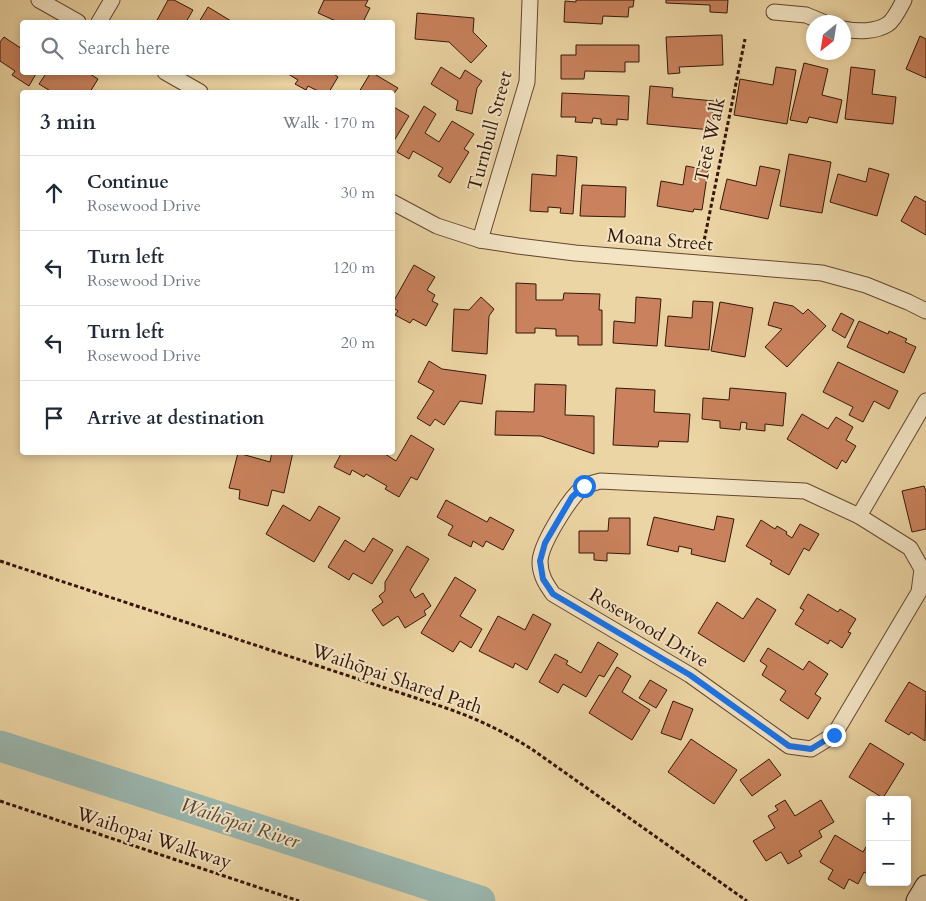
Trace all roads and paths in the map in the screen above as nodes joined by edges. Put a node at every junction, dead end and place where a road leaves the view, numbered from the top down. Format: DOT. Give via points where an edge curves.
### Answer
graph roads {
  1 [pos="39,0"];
  2 [pos="112,0"];
  3 [pos="530,0"];
  4 [pos="904,0"];
  5 [pos="774,12"];
  6 [pos="806,15"];
  7 [pos="74,20"];
  8 [pos="100,20"];
  9 [pos="851,30"];
  10 [pos="745,39"];
  11 [pos="170,75"];
  12 [pos="196,90"];
  13 [pos="395,204"];
  14 [pos="480,240"];
  15 [pos="703,246"];
  16 [pos="926,311"];
  17 [pos="926,401"];
  18 [pos="858,516"];
  19 [pos="0,562"];
  20 [pos="0,801"];
  21 [pos="926,886"];
  22 [pos="299,901"];
  23 [pos="747,901"];
  24 [pos="917,901"];
  1 -- 7 [label="street"];
  2 -- 8 [label="street"];
  3 -- 14 [label="street, Turnbull Street" via="527,82"];
  4 -- 9 [label="street" via="889,24"];
  5 -- 6 [label="street"];
  10 -- 15 [label="path, Tētē Walk"];
  11 -- 12 [label="street"];
  13 -- 14 [label="street, Moana Street" via="437,226"];
  14 -- 16 [label="street, Moana Street" via="576,252 822,273 866,286"];
  17 -- 18 [label="street"];
  18 -- 18 [label="street, Rosewood Drive" via="910,548 922,569 919,592 834,735 811,749 789,746 690,675 553,594 543,579 540,561 545,543 572,497 584,486 600,481 805,490"];
  19 -- 23 [label="path, Waihōpai Shared Path" via="479,721 527,746"];
  20 -- 22 [label="path, Waihopai Walkway"];
  21 -- 24 [label="main road"];
}
